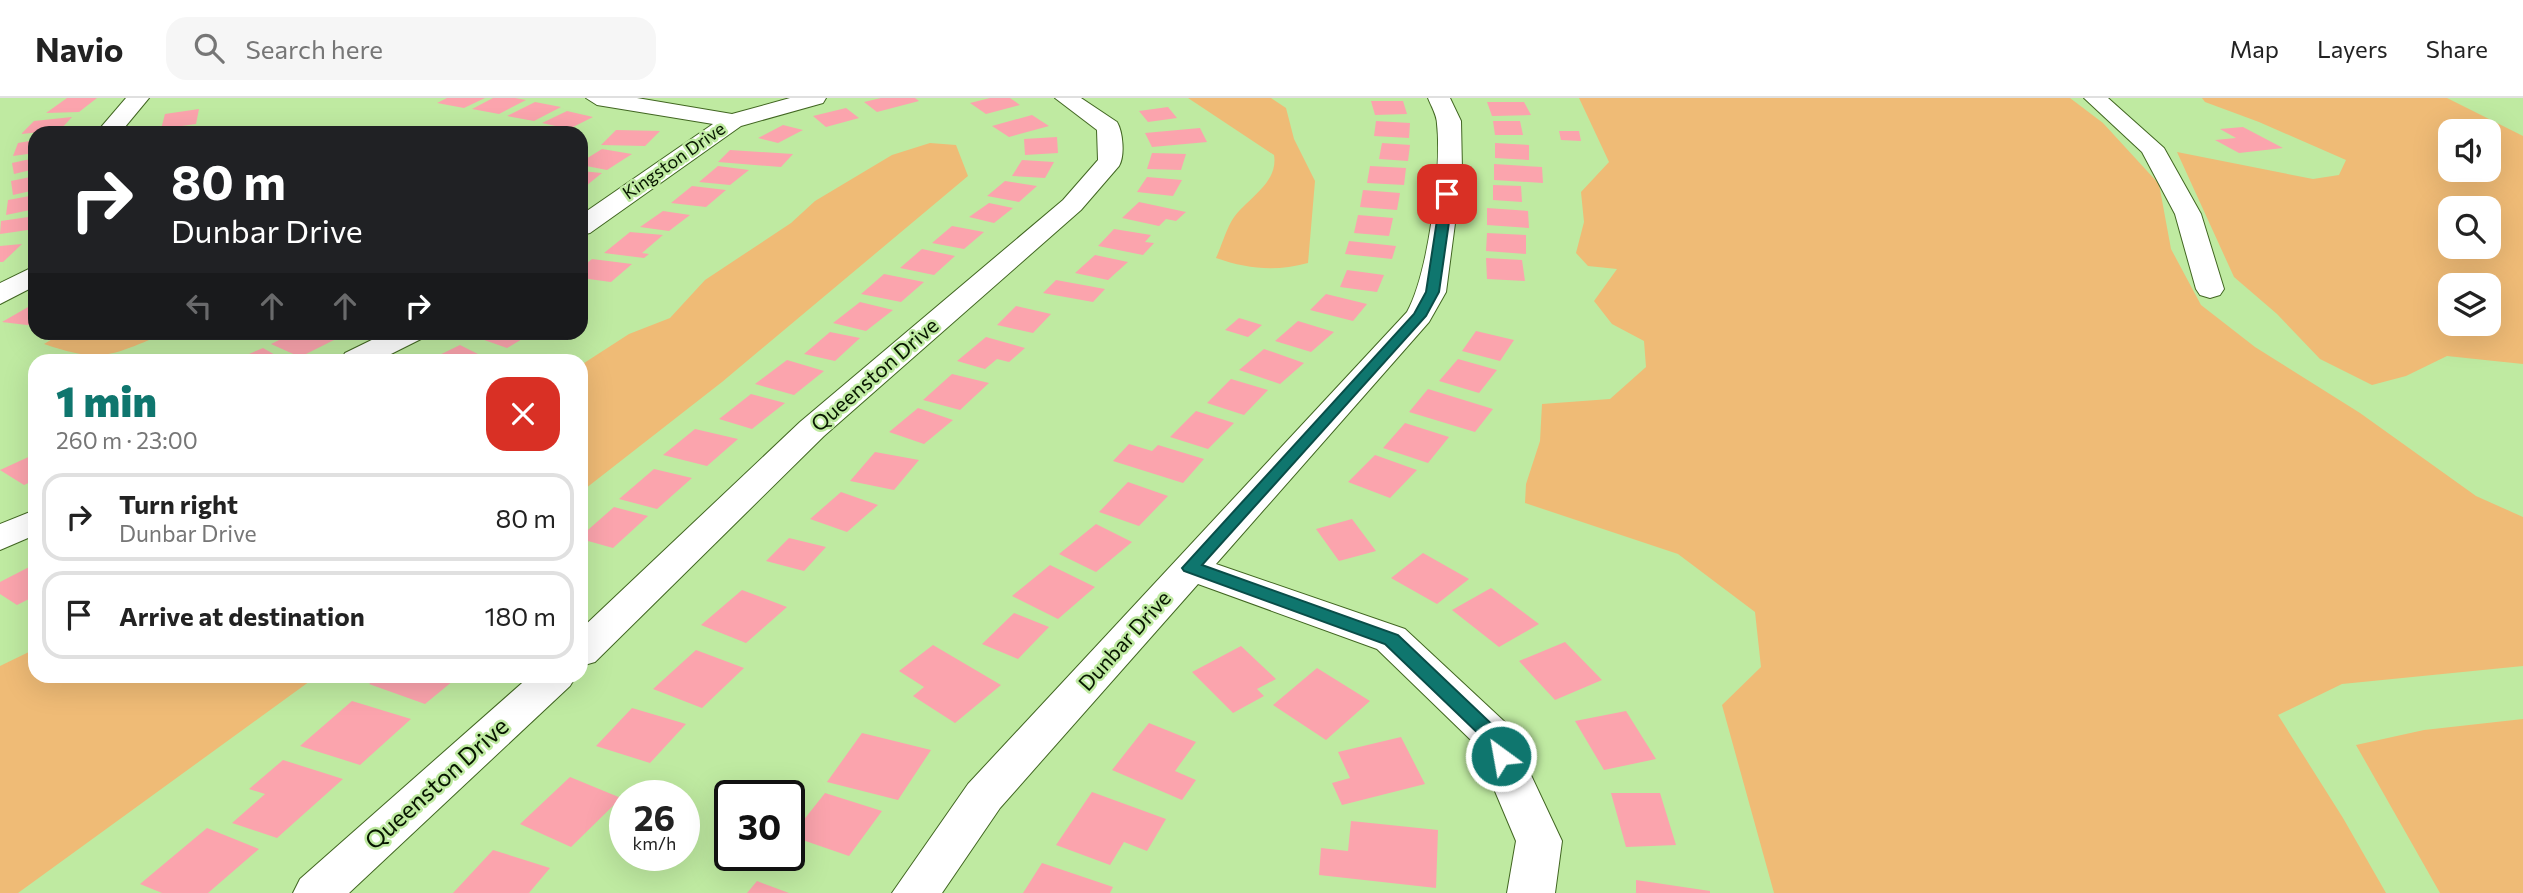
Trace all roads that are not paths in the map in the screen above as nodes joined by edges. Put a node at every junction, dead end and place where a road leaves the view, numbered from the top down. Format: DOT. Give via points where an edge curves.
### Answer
graph roads {
  1 [pos="138,98"];
  2 [pos="597,98"];
  3 [pos="815,98"];
  4 [pos="1066,98"];
  5 [pos="1439,98"];
  6 [pos="2095,98"];
  7 [pos="733,121"];
  8 [pos="114,126"];
  9 [pos="588,222"];
  10 [pos="28,278"];
  11 [pos="2210,289"];
  12 [pos="0,295"];
  13 [pos="396,340"];
  14 [pos="368,354"];
  15 [pos="28,524"];
  16 [pos="0,538"];
  17 [pos="1190,568"];
  18 [pos="588,645"];
  19 [pos="548,683"];
  20 [pos="317,893"];
  21 [pos="916,893"];
  22 [pos="1531,893"];
  1 -- 8 [label="street"];
  2 -- 7 [label="street"];
  3 -- 7 [label="street, Kingston Drive"];
  4 -- 18 [label="street, Queenston Drive" via="1109,127 1110,161 1072,205 812,429"];
  5 -- 17 [label="street, Dunbar Drive" via="1449,121 1450,170 1432,292 1419,316"];
  6 -- 11 [label="street" via="2152,148 2188,214"];
  7 -- 9 [label="street, Kingston Drive"];
  10 -- 12 [label="street"];
  13 -- 14 [label="street"];
  15 -- 16 [label="street"];
  17 -- 21 [label="street, Dunbar Drive" via="984,796"];
  17 -- 22 [label="street" via="1391,639 1492,735 1539,841"];
  19 -- 20 [label="street, Queenston Drive"];
}
